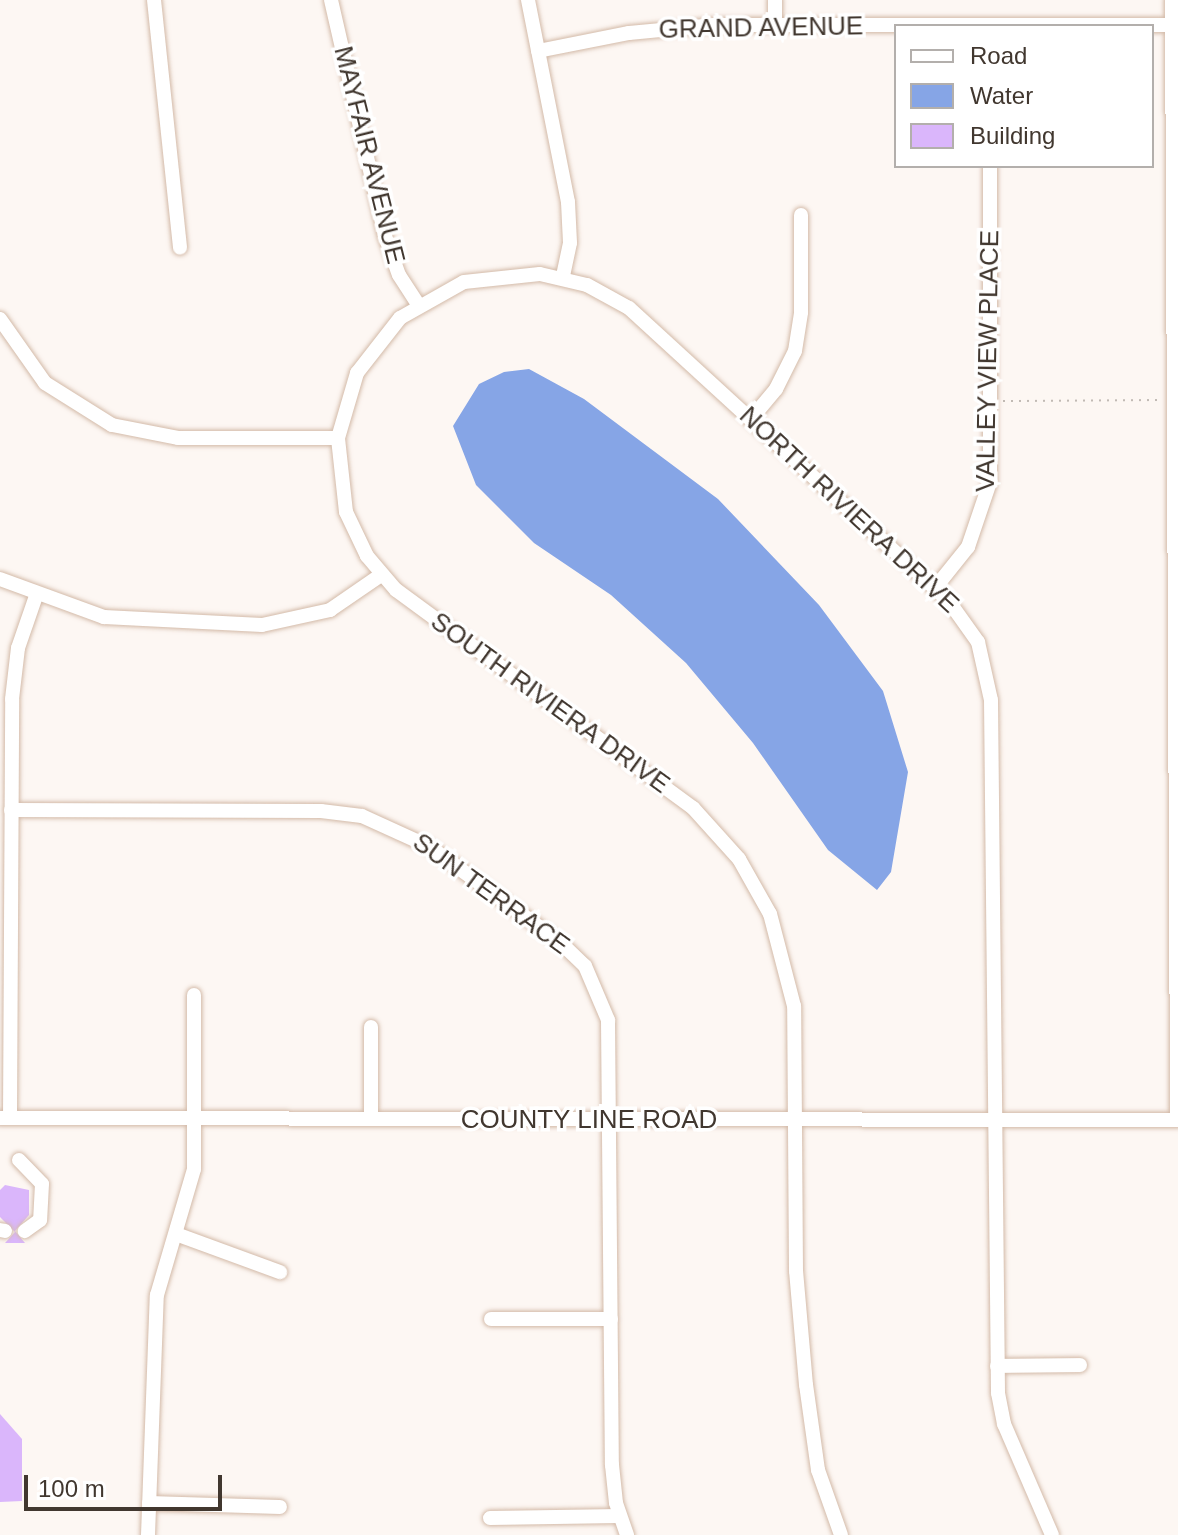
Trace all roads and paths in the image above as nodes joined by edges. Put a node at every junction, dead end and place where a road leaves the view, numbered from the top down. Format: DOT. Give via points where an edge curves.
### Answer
graph roads {
  1 [pos="154,0"];
  2 [pos="331,0"];
  3 [pos="528,0"];
  4 [pos="775,0"];
  5 [pos="1172,0"];
  6 [pos="775,25"];
  7 [pos="1154,25"];
  8 [pos="1175,25"];
  9 [pos="894,26"];
  10 [pos="538,51"];
  11 [pos="990,168"];
  12 [pos="801,215"];
  13 [pos="180,248"];
  14 [pos="563,277"];
  15 [pos="418,304"];
  16 [pos="0,319"];
  17 [pos="1174,400"];
  18 [pos="991,401"];
  19 [pos="751,419"];
  20 [pos="338,438"];
  21 [pos="381,575"];
  22 [pos="0,579"];
  23 [pos="935,588"];
  24 [pos="36,596"];
  25 [pos="11,810"];
  26 [pos="1177,932"];
  27 [pos="194,995"];
  28 [pos="371,1027"];
  29 [pos="5,1118"];
  30 [pos="371,1118"];
  31 [pos="195,1119"];
  32 [pos="610,1120"];
  33 [pos="1178,1120"];
  34 [pos="797,1121"];
  35 [pos="995,1122"];
  36 [pos="19,1160"];
  37 [pos="25,1231"];
  38 [pos="176,1234"];
  39 [pos="280,1272"];
  40 [pos="491,1319"];
  41 [pos="611,1319"];
  42 [pos="1080,1365"];
  43 [pos="997,1366"];
  44 [pos="149,1503"];
  45 [pos="280,1507"];
  46 [pos="620,1516"];
  47 [pos="490,1518"];
  48 [pos="148,1535"];
  49 [pos="627,1535"];
  50 [pos="841,1535"];
  51 [pos="1052,1535"];
  1 -- 13 [label="street"];
  2 -- 15 [label="street, MAYFAIR AVENUE" via="388,246"];
  3 -- 10 [label="street"];
  4 -- 6 [label="street"];
  5 -- 8 [label="street"];
  6 -- 9 [label="street, GRAND AVENUE"];
  6 -- 10 [label="street, GRAND AVENUE" via="668,28"];
  7 -- 8 [label="street, GRAND AVENUE"];
  8 -- 17 [label="street"];
  10 -- 14 [label="street" via="570,222"];
  11 -- 18 [label="street, VALLEY VIEW PLACE"];
  12 -- 19 [label="street" via="801,312 795,351 776,389"];
  14 -- 15 [label="street, NORTH RIVIERA DRIVE" via="489,275"];
  14 -- 19 [label="street, NORTH RIVIERA DRIVE" via="629,308"];
  15 -- 20 [label="street, SOUTH RIVIERA DRIVE" via="384,334 357,373"];
  16 -- 20 [label="street" via="45,383 112,425 169,437"];
  17 -- 18 [label="path"];
  17 -- 26 [label="street"];
  18 -- 23 [label="street, VALLEY VIEW PLACE" via="985,506 968,547"];
  19 -- 23 [label="street, NORTH RIVIERA DRIVE"];
  20 -- 21 [label="street, SOUTH RIVIERA DRIVE" via="346,512"];
  21 -- 24 [label="street" via="330,610 273,624 139,622"];
  21 -- 34 [label="street, SOUTH RIVIERA DRIVE" via="413,604 693,808 739,859 770,914 789,975"];
  22 -- 24 [label="street"];
  23 -- 35 [label="street, NORTH RIVIERA DRIVE" via="969,624 990,681"];
  24 -- 25 [label="street" via="13,674"];
  25 -- 29 [label="street"];
  25 -- 32 [label="street, SUN TERRACE" via="330,812 362,816 408,833 560,942 585,966 608,1020"];
  26 -- 33 [label="street"];
  27 -- 31 [label="street"];
  28 -- 30 [label="street"];
  29 -- 31 [label="street, COUNTY LINE ROAD"];
  30 -- 31 [label="street, COUNTY LINE ROAD"];
  30 -- 32 [label="street, COUNTY LINE ROAD"];
  31 -- 38 [label="street" via="193,1183"];
  32 -- 34 [label="street, COUNTY LINE ROAD"];
  32 -- 41 [label="street, SUN TERRACE"];
  33 -- 35 [label="street, COUNTY LINE ROAD"];
  34 -- 35 [label="street, COUNTY LINE ROAD"];
  34 -- 50 [label="street, SOUTH RIVIERA DRIVE" via="796,1271 806,1385 818,1470"];
  35 -- 43 [label="street, NORTH RIVIERA DRIVE"];
  36 -- 37 [label="street" via="42,1184 40,1220"];
  38 -- 39 [label="street"];
  38 -- 44 [label="street" via="157,1295"];
  40 -- 41 [label="street"];
  41 -- 46 [label="street, SUN TERRACE" via="612,1465"];
  42 -- 43 [label="street"];
  43 -- 51 [label="street, NORTH RIVIERA DRIVE" via="1004,1424"];
  44 -- 45 [label="street"];
  44 -- 48 [label="street"];
  46 -- 47 [label="street"];
  46 -- 49 [label="street, SUN TERRACE"];
}
